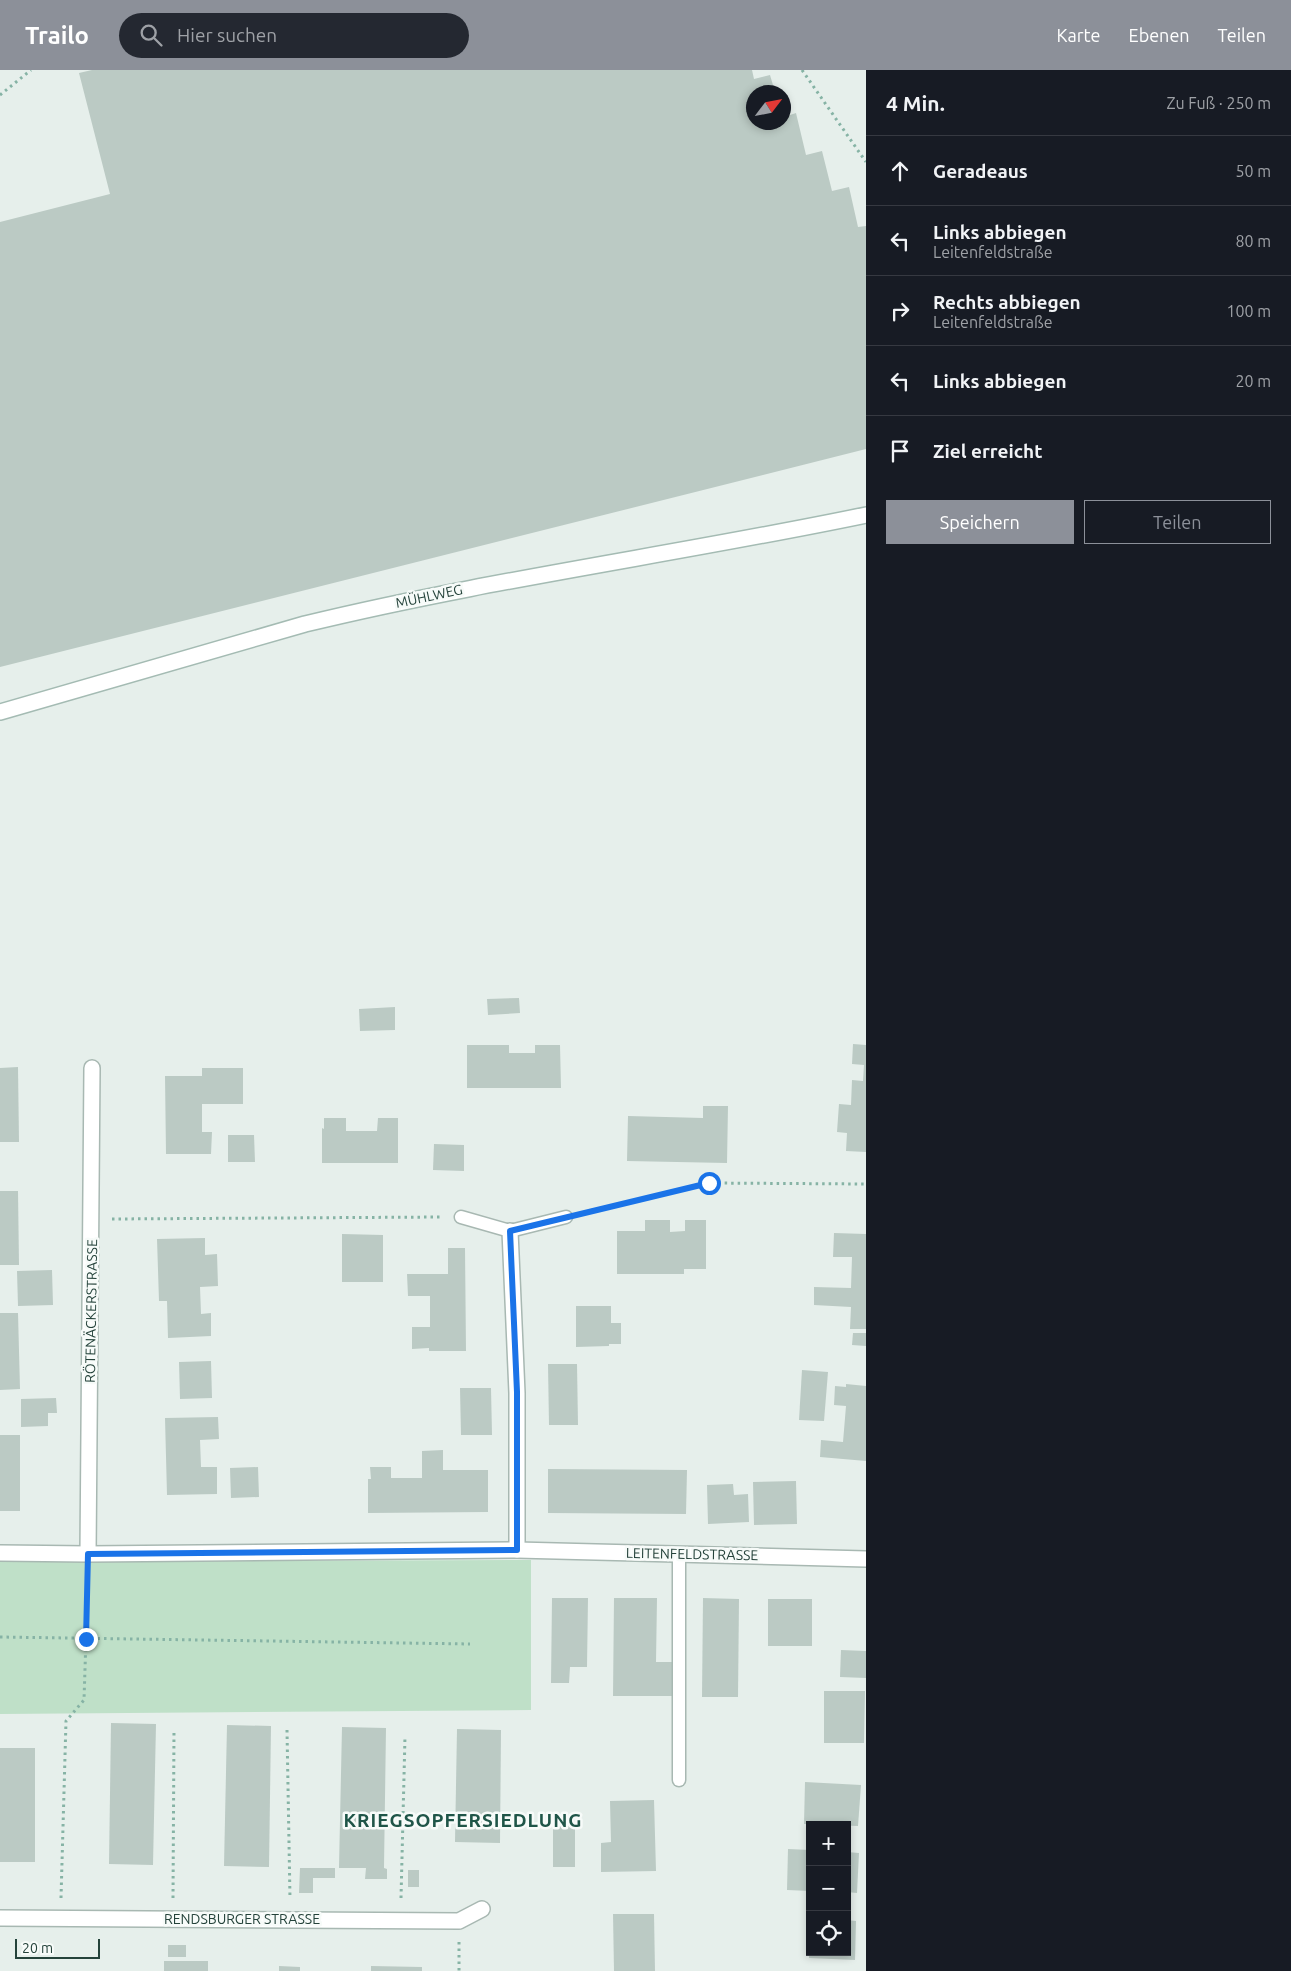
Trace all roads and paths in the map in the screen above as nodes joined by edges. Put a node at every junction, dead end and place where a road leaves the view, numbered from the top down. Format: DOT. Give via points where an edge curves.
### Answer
graph roads {
  1 [pos="31,70"];
  2 [pos="802,70"];
  3 [pos="0,95"];
  4 [pos="866,162"];
  5 [pos="866,515"];
  6 [pos="0,712"];
  7 [pos="92,1068"];
  8 [pos="866,1184"];
  9 [pos="461,1217"];
  10 [pos="566,1217"];
  11 [pos="92,1218"];
  12 [pos="510,1231"];
  13 [pos="517,1550"];
  14 [pos="0,1553"];
  15 [pos="88,1554"];
  16 [pos="679,1554"];
  17 [pos="866,1559"];
  18 [pos="0,1638"];
  19 [pos="86,1639"];
  20 [pos="470,1644"];
  21 [pos="174,1729"];
  22 [pos="287,1730"];
  23 [pos="405,1736"];
  24 [pos="679,1780"];
  25 [pos="482,1909"];
  26 [pos="0,1918"];
  27 [pos="60,1918"];
  28 [pos="173,1919"];
  29 [pos="290,1920"];
  30 [pos="400,1920"];
  31 [pos="459,1921"];
  32 [pos="459,1971"];
  1 -- 3 [label="path"];
  2 -- 4 [label="path"];
  5 -- 6 [label="street, MÜHLWEG" via="362,610"];
  7 -- 11 [label="street, RÖTENÄCKERSTRASSE"];
  8 -- 10 [label="path" via="709,1183"];
  9 -- 11 [label="path"];
  9 -- 12 [label="lane"];
  10 -- 12 [label="lane"];
  11 -- 15 [label="street, RÖTENÄCKERSTRASSE"];
  12 -- 13 [label="street" via="517,1392"];
  13 -- 15 [label="street, LEITENFELDSTRASSE"];
  13 -- 16 [label="street, LEITENFELDSTRASSE"];
  14 -- 15 [label="street, LEITENFELDSTRASSE"];
  15 -- 19 [label="path"];
  16 -- 17 [label="street, LEITENFELDSTRASSE"];
  16 -- 24 [label="lane"];
  18 -- 19 [label="path"];
  19 -- 20 [label="path"];
  19 -- 27 [label="path" via="84,1700 66,1721"];
  21 -- 28 [label="path"];
  22 -- 29 [label="path"];
  23 -- 30 [label="path"];
  25 -- 31 [label="street, RENDSBURGER STRASSE"];
  26 -- 27 [label="street, RENDSBURGER STRASSE"];
  27 -- 28 [label="street, RENDSBURGER STRASSE"];
  28 -- 29 [label="street, RENDSBURGER STRASSE"];
  29 -- 30 [label="street, RENDSBURGER STRASSE"];
  30 -- 31 [label="street, RENDSBURGER STRASSE"];
  31 -- 32 [label="path"];
}
